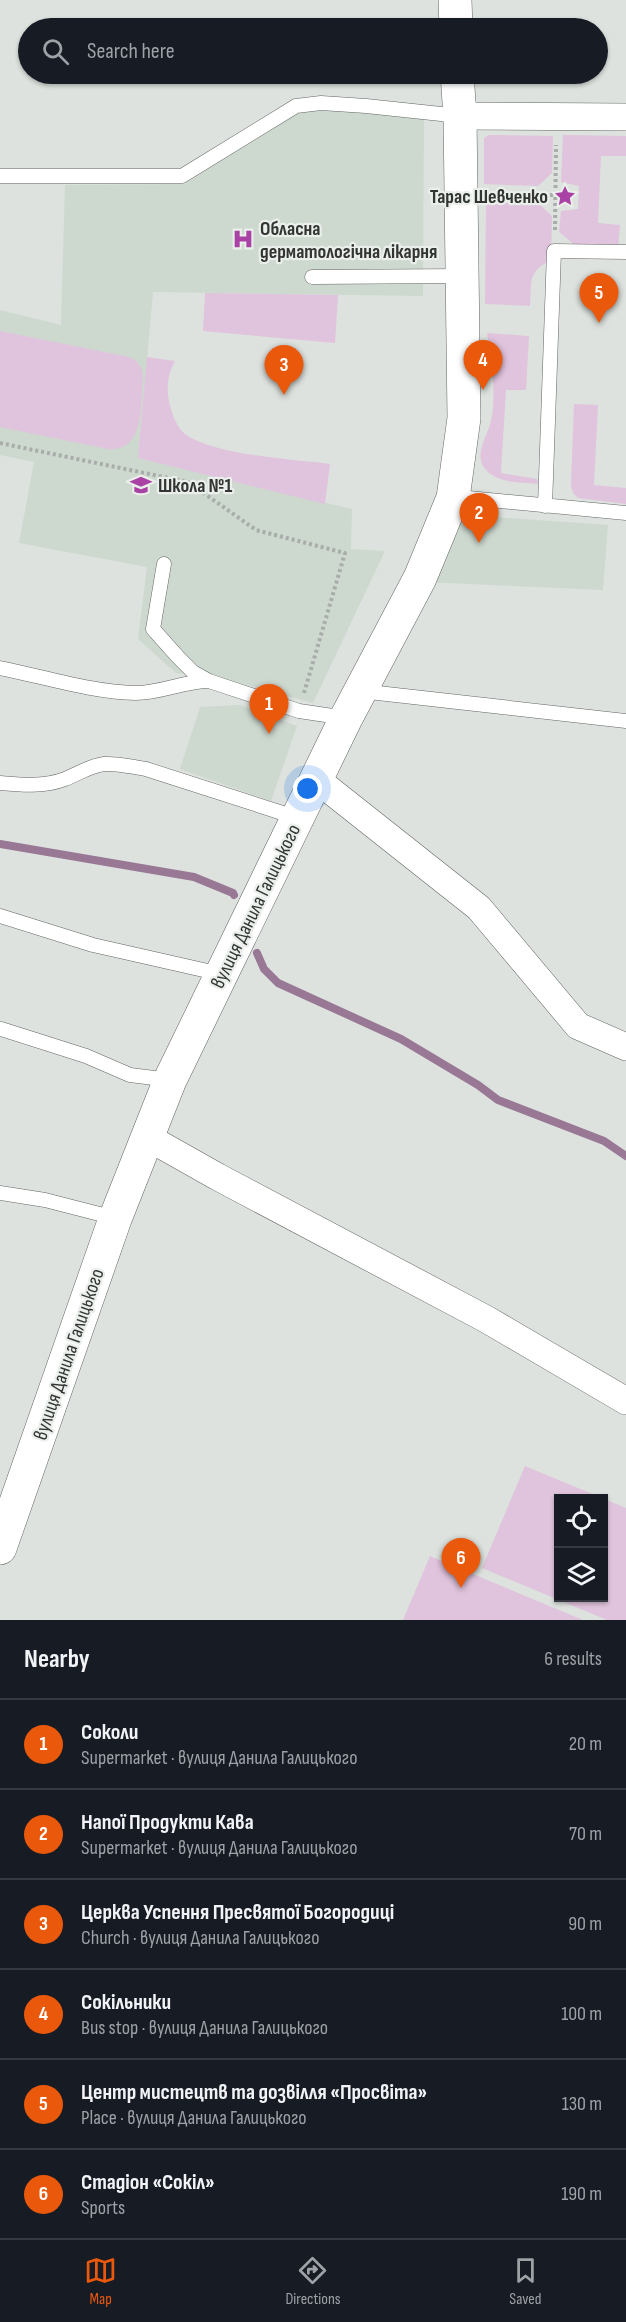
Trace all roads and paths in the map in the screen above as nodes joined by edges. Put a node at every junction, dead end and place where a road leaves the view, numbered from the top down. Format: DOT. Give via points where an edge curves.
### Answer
graph roads {
  1 [pos="455,0"];
  2 [pos="456,18"];
  3 [pos="458,84"];
  4 [pos="460,116"];
  5 [pos="557,117"];
  6 [pos="626,117"];
  7 [pos="0,176"];
  8 [pos="489,194"];
  9 [pos="555,195"];
  10 [pos="554,251"];
  11 [pos="626,252"];
  12 [pos="462,276"];
  13 [pos="312,277"];
  14 [pos="0,443"];
  15 [pos="453,498"];
  16 [pos="545,506"];
  17 [pos="626,513"];
  18 [pos="164,564"];
  19 [pos="0,668"];
  20 [pos="209,681"];
  21 [pos="353,705"];
  22 [pos="299,711"];
  23 [pos="626,721"];
  24 [pos="316,779"];
  25 [pos="0,783"];
  26 [pos="298,818"];
  27 [pos="0,916"];
  28 [pos="220,974"];
  29 [pos="2,1029"];
  30 [pos="626,1047"];
  31 [pos="170,1080"];
  32 [pos="147,1137"];
  33 [pos="0,1193"];
  34 [pos="115,1218"];
  35 [pos="626,1401"];
  36 [pos="0,1548"];
  1 -- 2 [label="street"];
  3 -- 4 [label="street, вулиця Данила Галицького"];
  4 -- 5 [label="street"];
  4 -- 7 [label="lane" via="366,106 296,105 182,176"];
  4 -- 12 [label="street, вулиця Данила Галицького"];
  5 -- 6 [label="street"];
  5 -- 9 [label="path"];
  8 -- 9 [label="path"];
  9 -- 10 [label="path"];
  10 -- 11 [label="lane"];
  10 -- 16 [label="lane"];
  12 -- 13 [label="lane"];
  12 -- 15 [label="street, вулиця Данила Галицького" via="464,418"];
  14 -- 22 [label="path" via="188,482 256,530 345,553"];
  15 -- 16 [label="lane"];
  15 -- 21 [label="street, вулиця Данила Галицького" via="420,578"];
  16 -- 17 [label="lane"];
  18 -- 20 [label="lane" via="153,629 193,672"];
  19 -- 20 [label="lane" via="130,692"];
  20 -- 22 [label="lane"];
  21 -- 22 [label="lane"];
  21 -- 23 [label="lane"];
  21 -- 24 [label="street, вулиця Данила Галицького"];
  24 -- 26 [label="street, вулиця Данила Галицького"];
  24 -- 30 [label="street" via="479,908 578,1026"];
  25 -- 26 [label="lane" via="49,783 90,766 124,765"];
  26 -- 28 [label="street, вулиця Данила Галицького"];
  27 -- 28 [label="lane" via="93,945"];
  28 -- 31 [label="street, вулиця Данила Галицького"];
  29 -- 31 [label="lane" via="130,1075"];
  31 -- 32 [label="street, вулиця Данила Галицького"];
  32 -- 34 [label="street, вулиця Данила Галицького"];
  32 -- 35 [label="street" via="486,1319"];
  33 -- 34 [label="lane"];
  34 -- 36 [label="street, вулиця Данила Галицького"];
}
